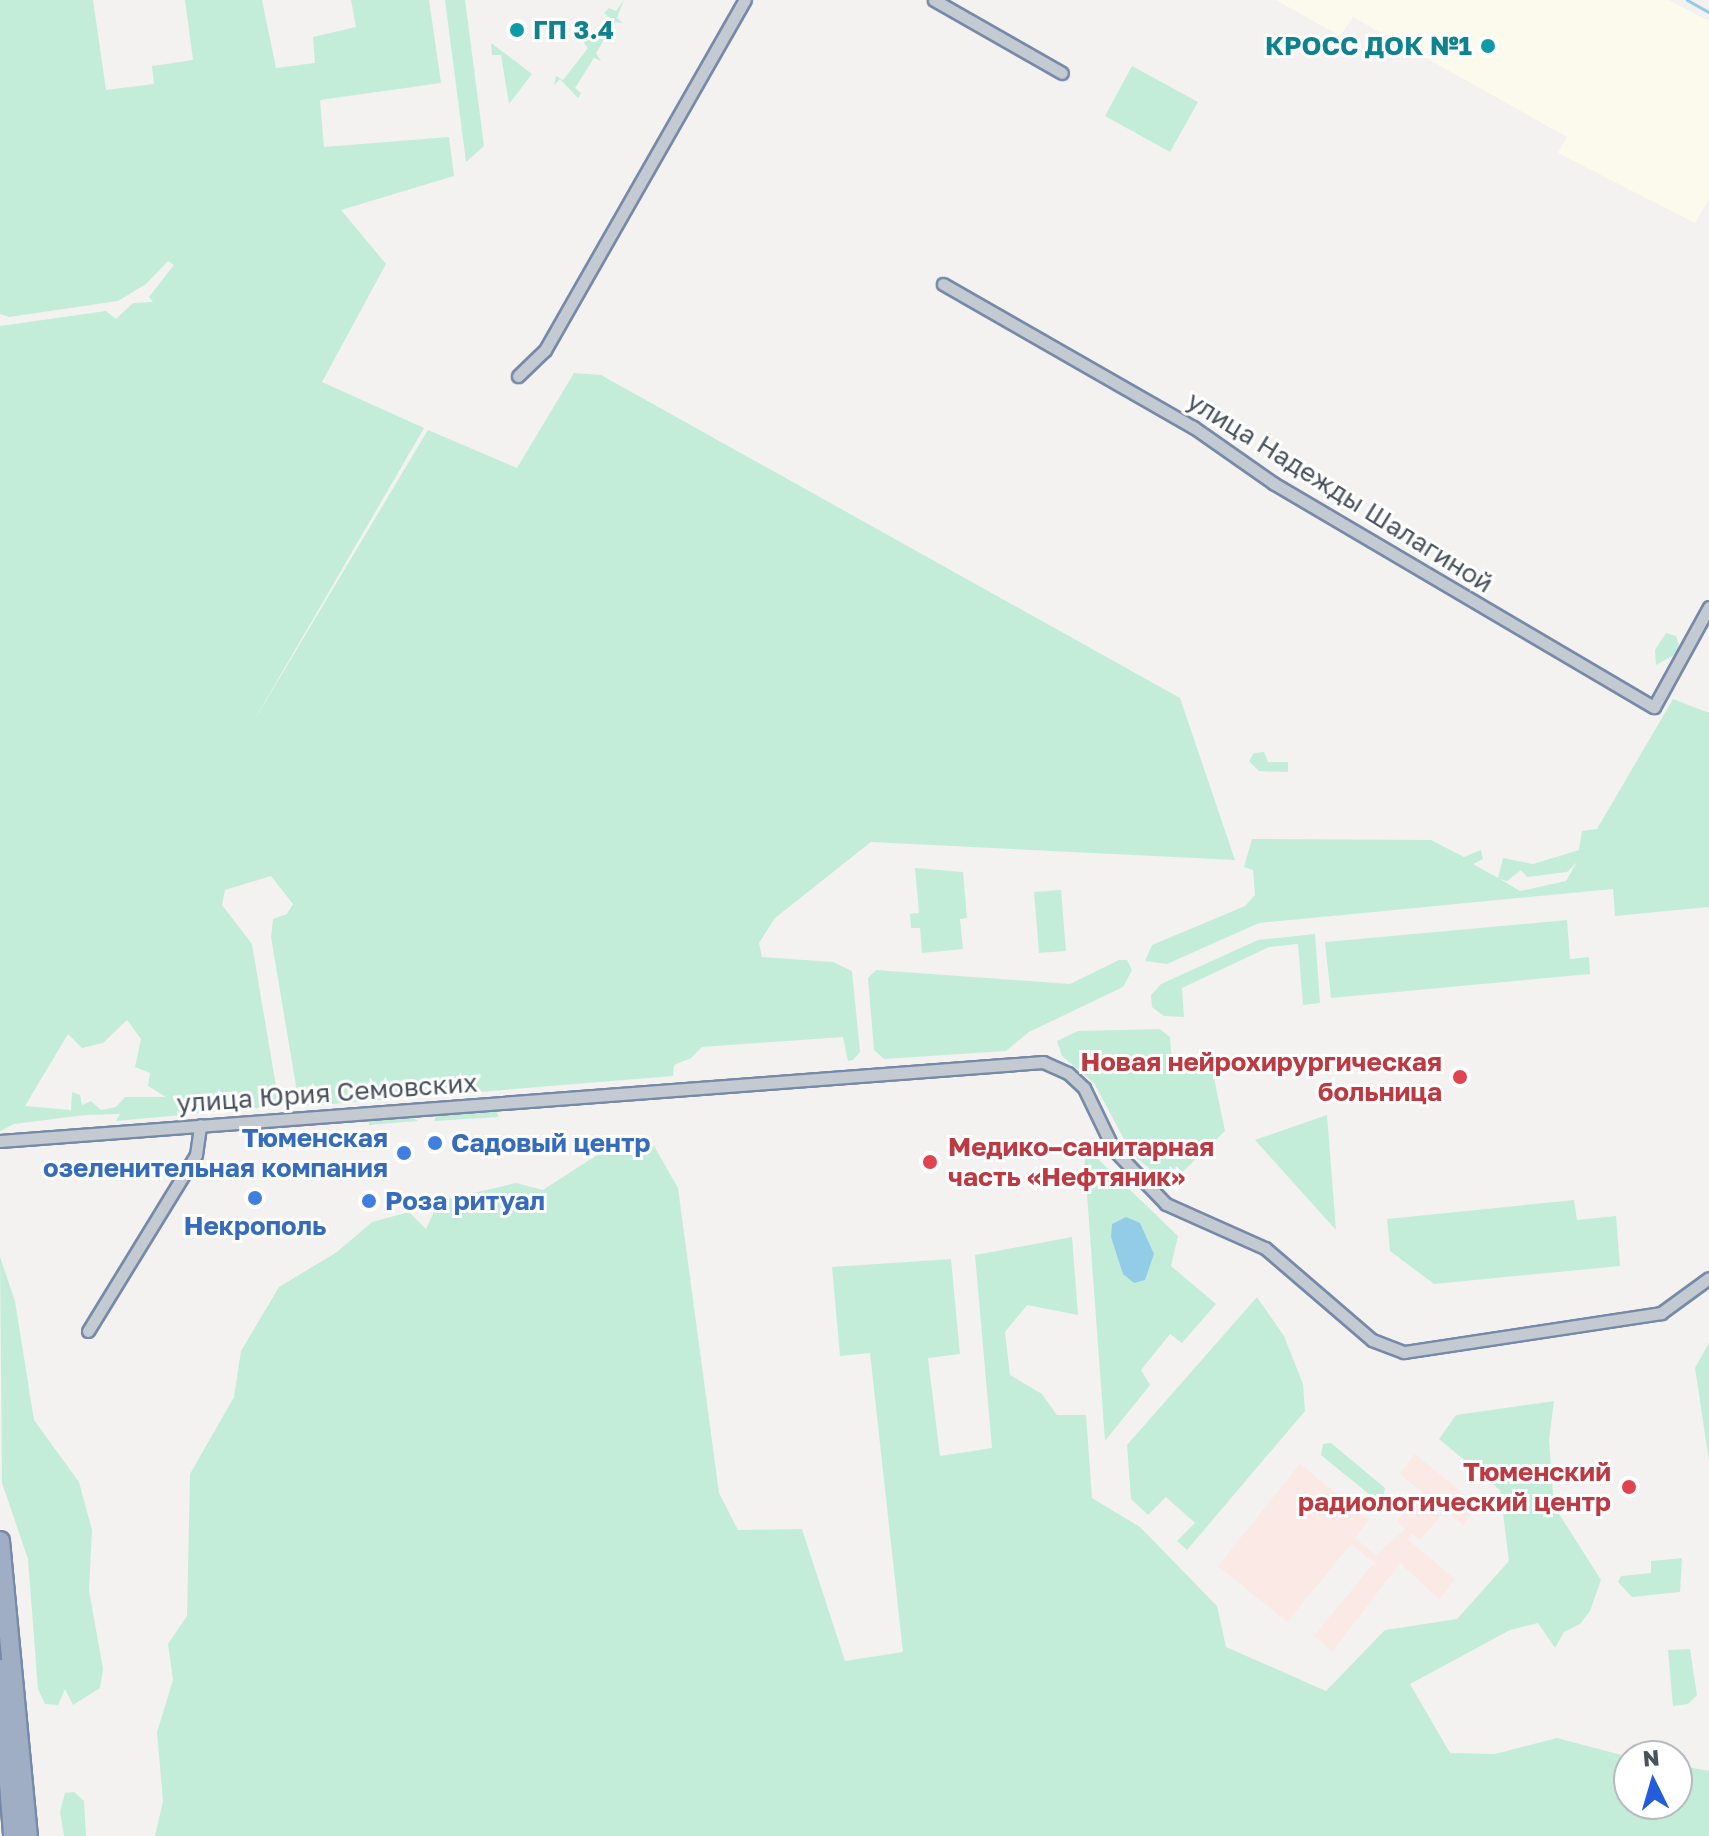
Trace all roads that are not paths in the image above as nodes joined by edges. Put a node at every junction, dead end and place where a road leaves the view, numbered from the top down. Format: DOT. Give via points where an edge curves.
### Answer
graph roads {
  1 [pos="745,0"];
  2 [pos="934,0"];
  3 [pos="1062,73"];
  4 [pos="943,284"];
  5 [pos="518,376"];
  6 [pos="1709,607"];
  7 [pos="200,1125"];
  8 [pos="0,1141"];
  9 [pos="1709,1278"];
  10 [pos="88,1331"];
  11 [pos="0,1541"];
  12 [pos="0,1669"];
  13 [pos="13,1836"];
  14 [pos="28,1836"];
  1 -- 5 [label="street" via="545,350"];
  2 -- 3 [label="street"];
  4 -- 6 [label="street, улица Надежды Шалагиной" via="1193,427 1273,483 1654,707"];
  7 -- 8 [label="street, улица Юрия Семовских"];
  7 -- 9 [label="street, улица Юрия Семовских" via="1043,1062 1068,1073 1084,1088 1114,1150 1166,1204 1265,1248 1372,1340 1404,1352 1661,1313"];
  7 -- 10 [label="street" via="196,1155"];
  11 -- 14 [label="highway"];
  12 -- 13 [label="highway"];
}
